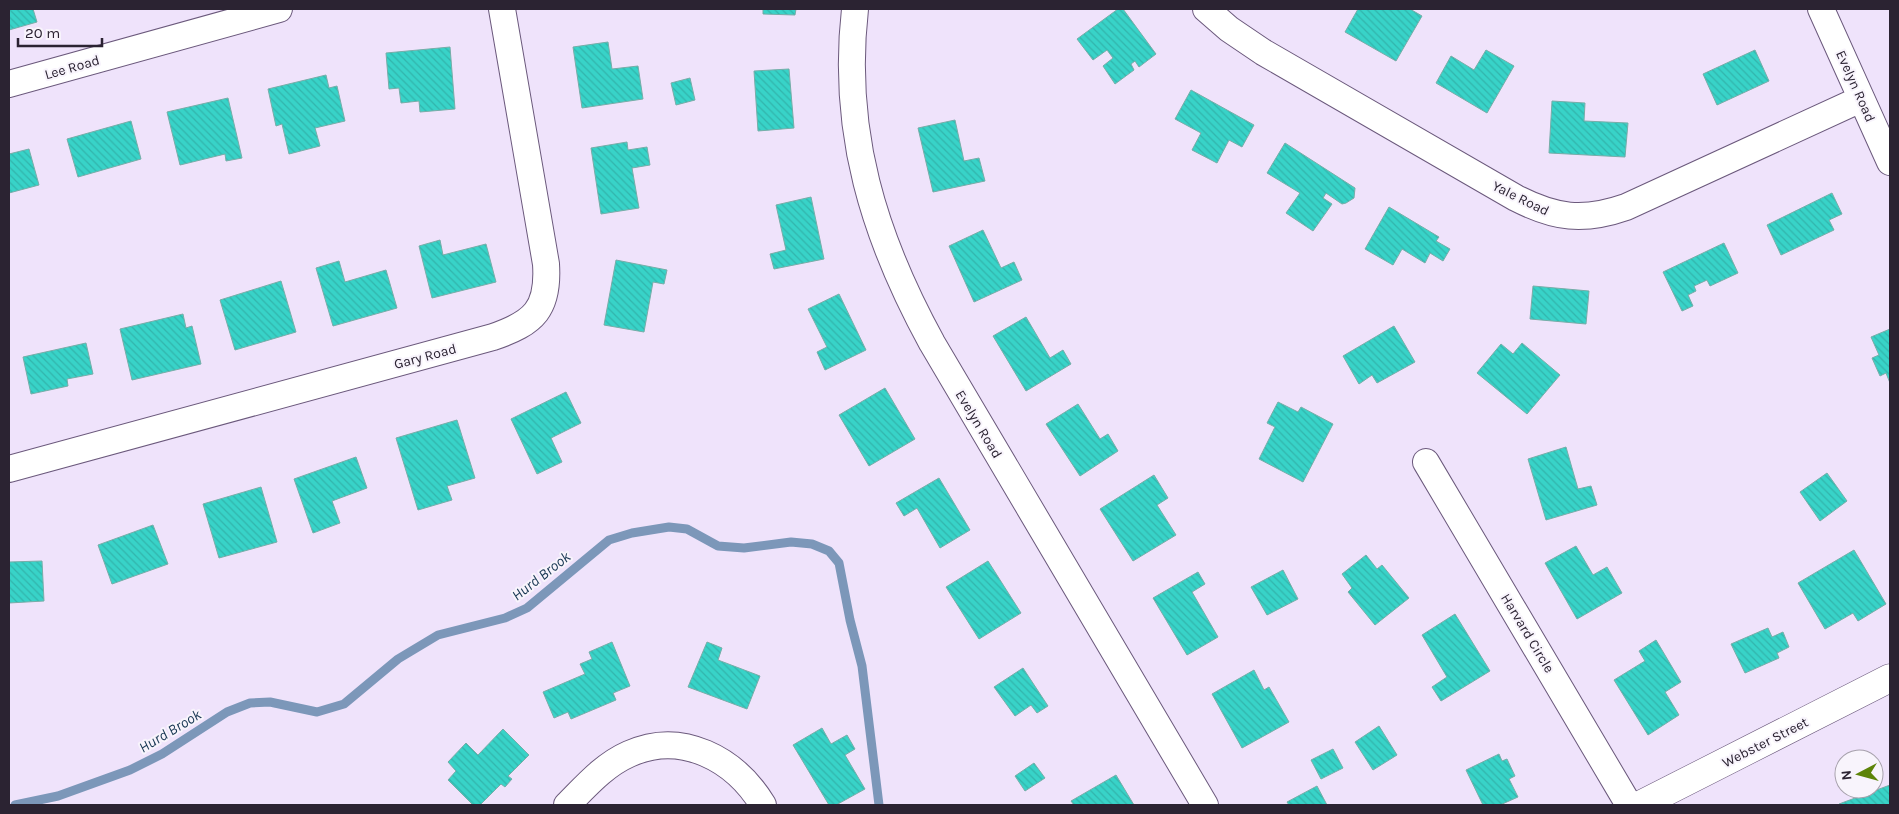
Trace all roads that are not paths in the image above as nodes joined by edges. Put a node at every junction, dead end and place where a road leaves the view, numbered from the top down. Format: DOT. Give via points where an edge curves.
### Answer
graph roads {
  1 [pos="280,9"];
  2 [pos="502,9"];
  3 [pos="855,9"];
  4 [pos="1206,9"];
  5 [pos="1821,9"];
  6 [pos="9,84"];
  7 [pos="1861,98"];
  8 [pos="1890,162"];
  9 [pos="1426,462"];
  10 [pos="9,470"];
  11 [pos="1890,678"];
  12 [pos="567,805"];
  13 [pos="763,805"];
  14 [pos="1205,805"];
  15 [pos="1629,805"];
  16 [pos="1640,805"];
  1 -- 6 [label="street, Lee Road"];
  2 -- 10 [label="street, Gary Road" via="546,264 544,300 531,320 493,337"];
  3 -- 14 [label="street, Evelyn Road" via="850,70 855,124 871,201 896,272 937,352"];
  4 -- 7 [label="street, Yale Road" via="1262,52 1532,206 1566,216 1596,216 1626,206"];
  5 -- 7 [label="street, Evelyn Road"];
  7 -- 8 [label="street, Evelyn Road"];
  9 -- 15 [label="street, Harvard Circle"];
  11 -- 16 [label="street, Webster Street"];
  12 -- 13 [label="street" via="599,773 627,755 642,749 675,746 706,753 734,769"];
}
